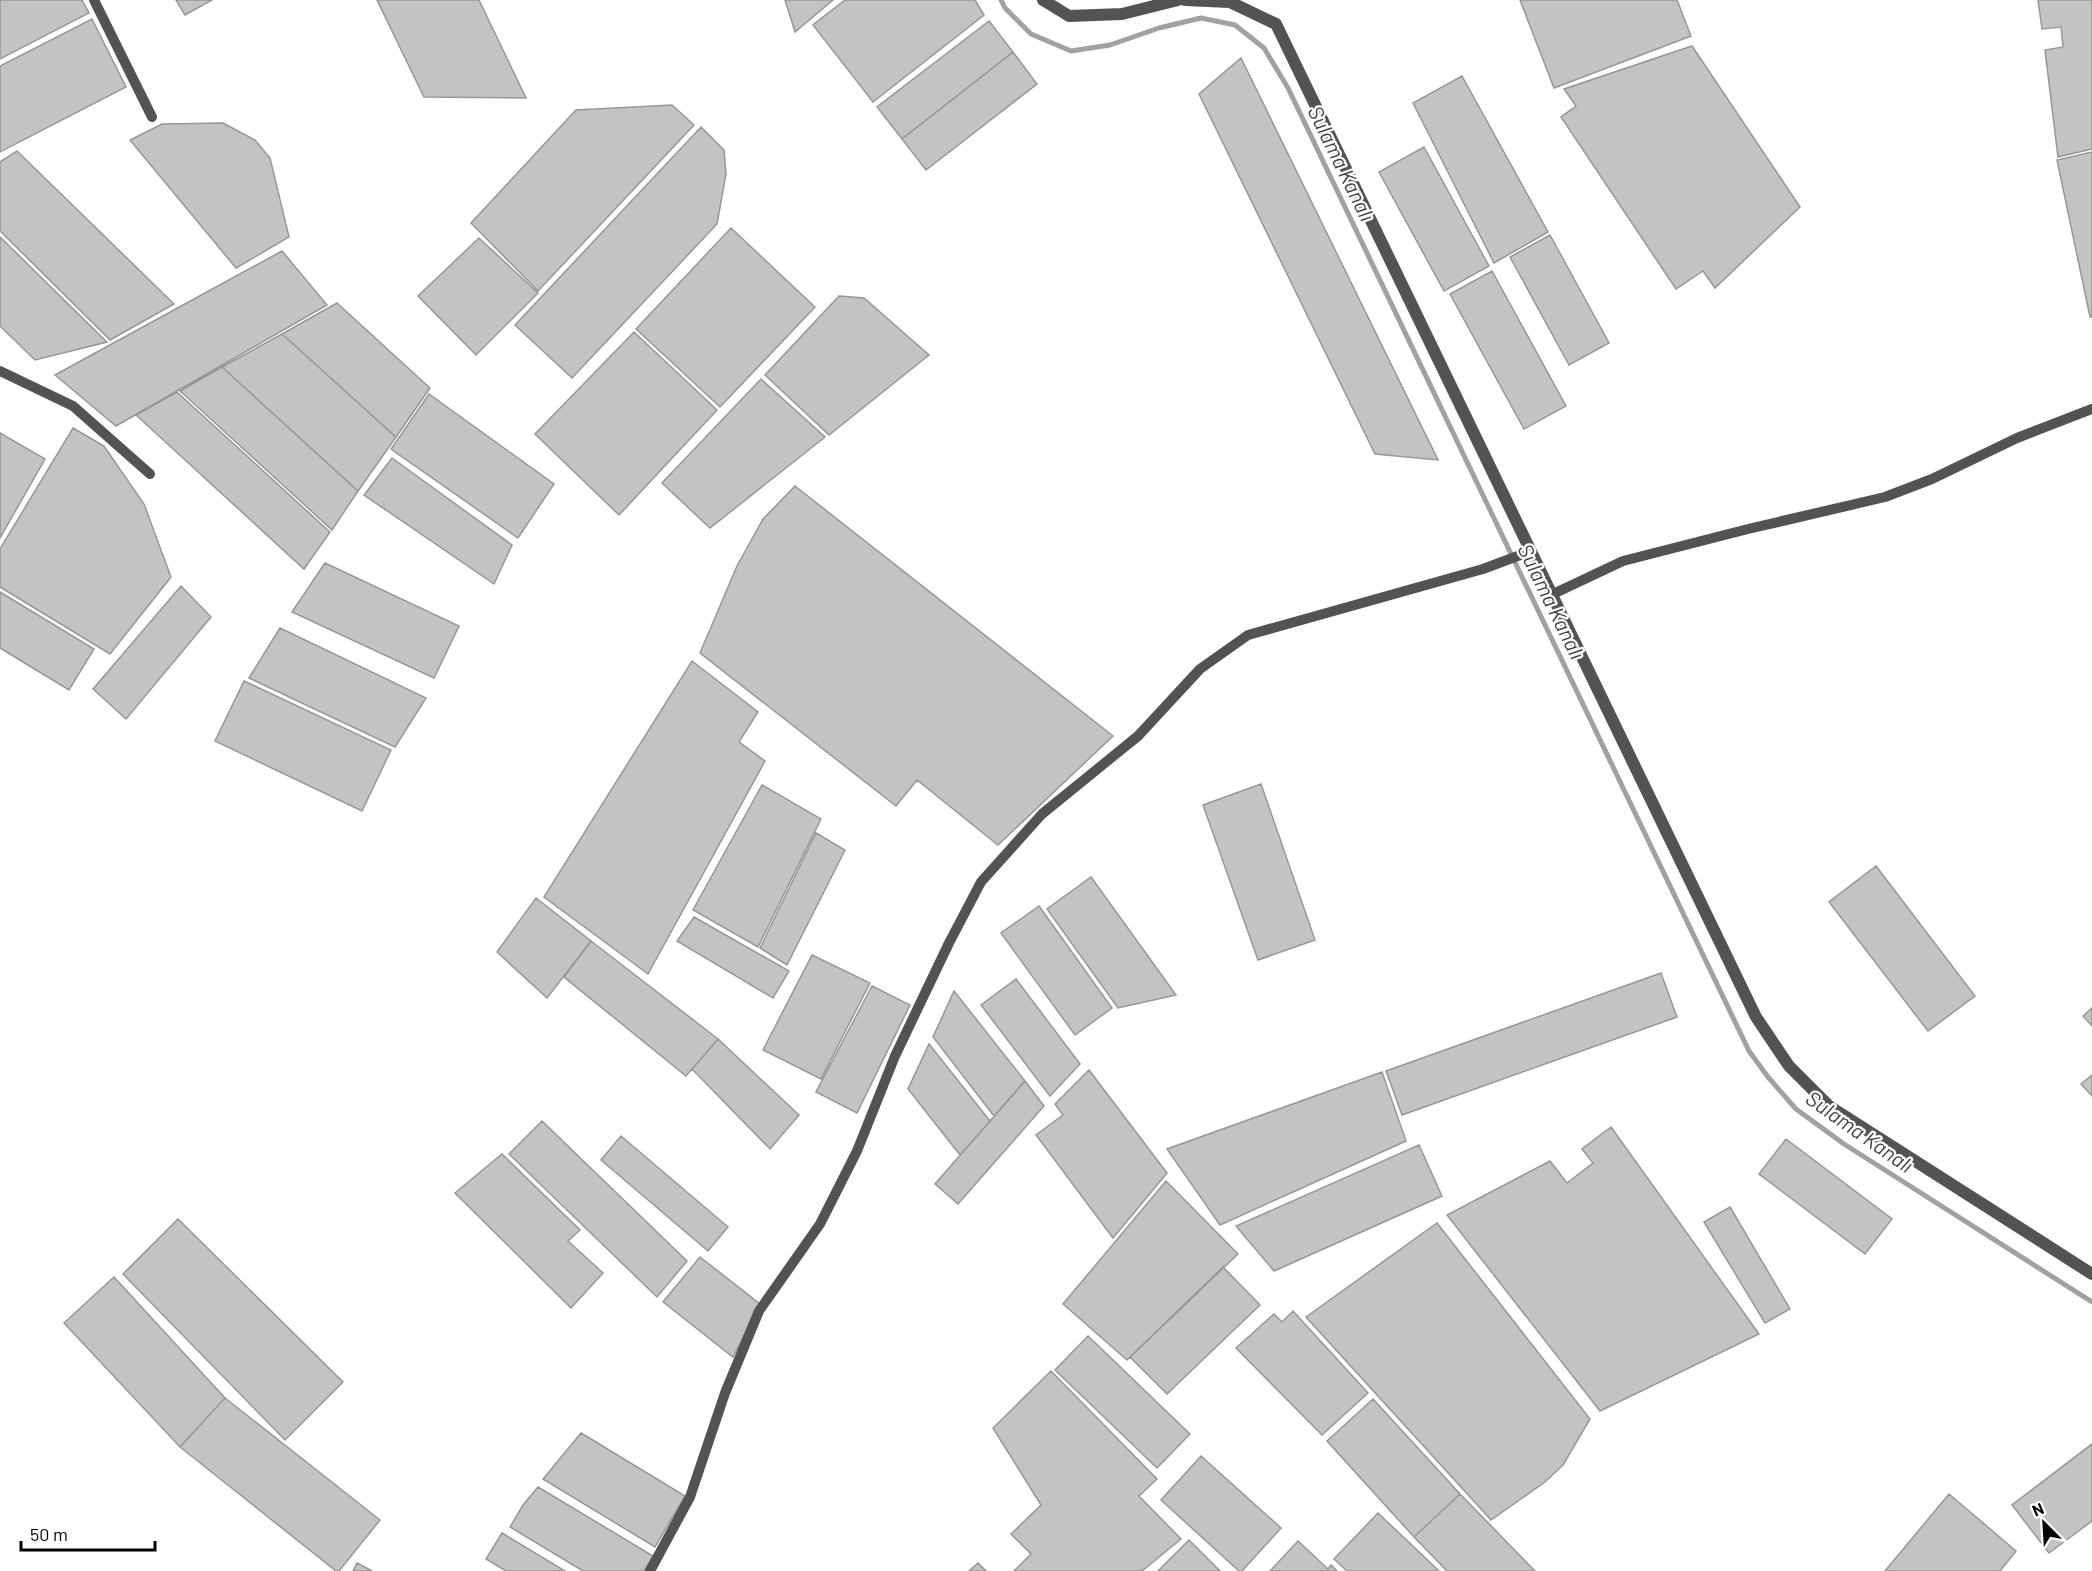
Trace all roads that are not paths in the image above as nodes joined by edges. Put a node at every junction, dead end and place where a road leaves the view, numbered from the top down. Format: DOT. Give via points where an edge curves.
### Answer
graph roads {
  1 [pos="94,0"];
  2 [pos="1043,0"];
  3 [pos="1178,0"];
  4 [pos="1185,0"];
  5 [pos="152,117"];
  6 [pos="0,371"];
  7 [pos="2092,409"];
  8 [pos="150,474"];
  9 [pos="1531,551"];
  10 [pos="1552,594"];
  11 [pos="2092,1274"];
  12 [pos="650,1571"];
  1 -- 5 [label="lane"];
  2 -- 3 [label="street" via="1069,16 1122,14"];
  4 -- 9 [label="street" via="1230,2 1276,24"];
  6 -- 8 [label="lane" via="73,406"];
  7 -- 10 [label="lane" via="1885,497 1623,561"];
  9 -- 10 [label="street"];
  9 -- 12 [label="lane" via="1248,635 1200,669 1138,736 1042,814 981,882 895,1056 857,1151 820,1224 759,1311 725,1393 690,1497"];
  10 -- 11 [label="street" via="1756,1017 1789,1066 1829,1106"];
}
